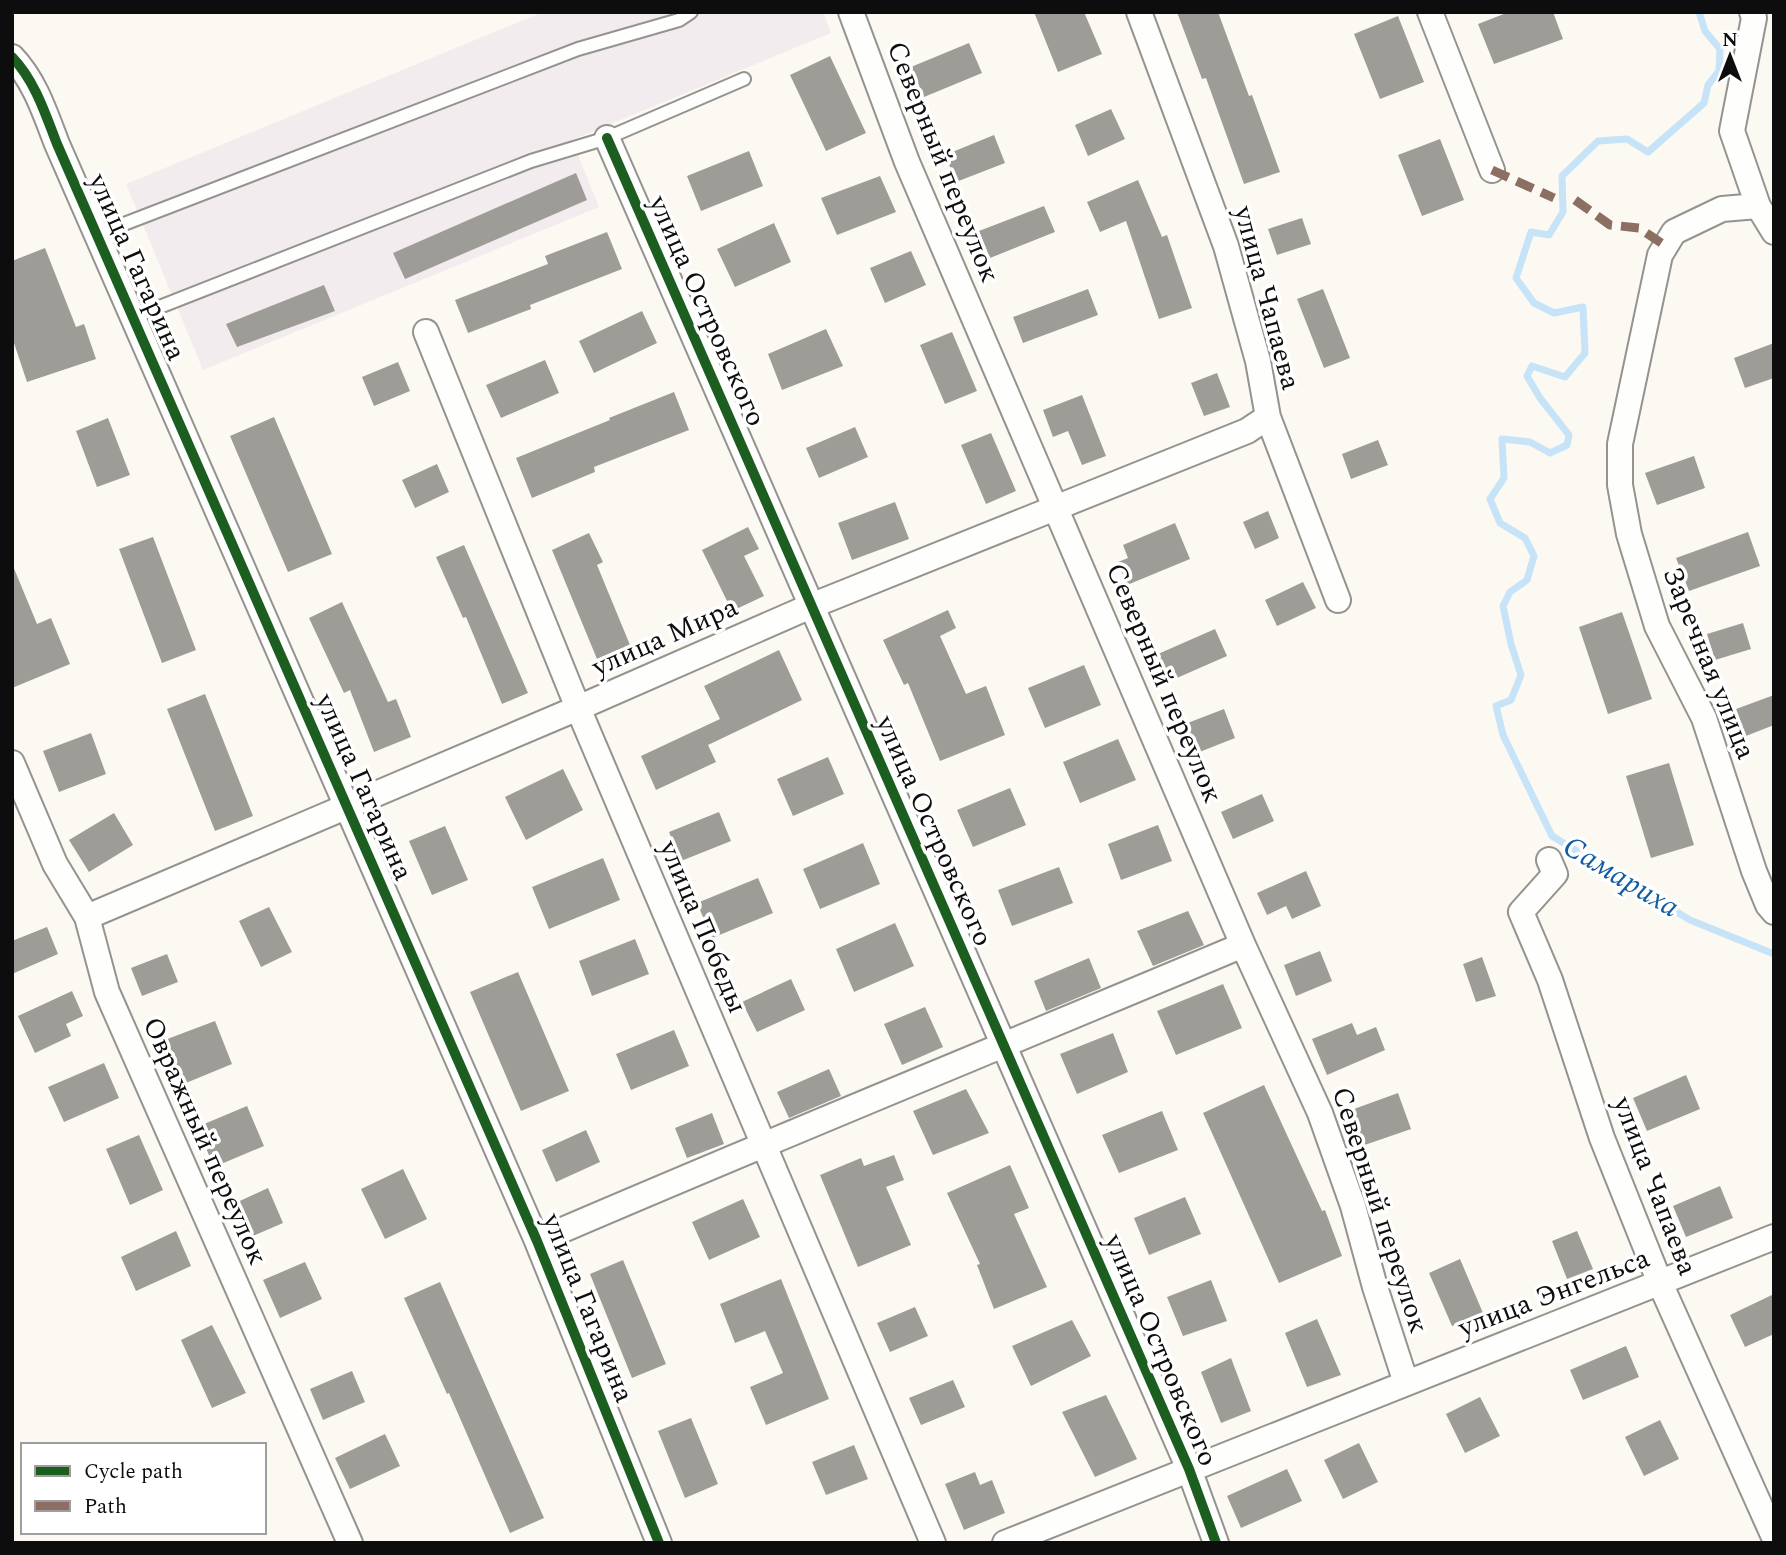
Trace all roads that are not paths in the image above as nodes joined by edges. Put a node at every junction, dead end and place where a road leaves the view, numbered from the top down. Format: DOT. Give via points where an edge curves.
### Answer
graph roads {
  1 [pos="691,12"];
  2 [pos="851,12"];
  3 [pos="1139,12"];
  4 [pos="1430,12"];
  5 [pos="1752,12"];
  6 [pos="12,57"];
  7 [pos="744,79"];
  8 [pos="607,138"];
  9 [pos="1492,170"];
  10 [pos="1758,206"];
  11 [pos="1774,232"];
  12 [pos="98,234"];
  13 [pos="134,317"];
  14 [pos="426,332"];
  15 [pos="1268,417"];
  16 [pos="1056,507"];
  17 [pos="1338,600"];
  18 [pos="811,606"];
  19 [pos="578,708"];
  20 [pos="12,763"];
  21 [pos="348,806"];
  22 [pos="1549,860"];
  23 [pos="1774,912"];
  24 [pos="87,917"];
  25 [pos="1243,945"];
  26 [pos="1004,1046"];
  27 [pos="762,1143"];
  28 [pos="1774,1237"];
  29 [pos="537,1241"];
  30 [pos="1660,1283"];
  31 [pos="1406,1383"];
  32 [pos="1189,1469"];
  33 [pos="1774,1537"];
  34 [pos="350,1543"];
  35 [pos="659,1543"];
  36 [pos="933,1543"];
  37 [pos="1005,1543"];
  38 [pos="1216,1543"];
  1 -- 12 [label="lane" via="679,20 578,49"];
  2 -- 16 [label="street, Северный переулок" via="907,163"];
  3 -- 15 [label="street, улица Чапаева" via="1226,246 1258,361"];
  4 -- 9 [label="street"];
  5 -- 10 [label="street" via="1732,131"];
  6 -- 12 [label="street, улица Гагарина" via="39,97"];
  7 -- 8 [label="lane"];
  8 -- 13 [label="lane" via="531,161"];
  8 -- 18 [label="street, улица Островского"];
  10 -- 11 [label="street"];
  10 -- 23 [label="street, Заречная улица" via="1721,209 1675,232 1660,255 1620,443 1620,485 1629,534 1657,626 1704,718 1754,871"];
  12 -- 13 [label="street, улица Гагарина"];
  13 -- 21 [label="street, улица Гагарина"];
  14 -- 19 [label="street, улица Победы"];
  15 -- 16 [label="street, улица Мира" via="1247,431"];
  15 -- 17 [label="street, улица Чапаева"];
  16 -- 18 [label="street, улица Мира"];
  16 -- 25 [label="street, Северный переулок"];
  18 -- 19 [label="street, улица Мира"];
  18 -- 26 [label="street, улица Островского"];
  19 -- 21 [label="street, улица Мира"];
  19 -- 27 [label="street, улица Победы"];
  20 -- 24 [label="street, Овражный переулок" via="55,864"];
  21 -- 24 [label="street, улица Мира"];
  21 -- 29 [label="street, улица Гагарина"];
  22 -- 30 [label="street, улица Чапаева" via="1555,874 1521,912"];
  24 -- 34 [label="street, Овражный переулок" via="107,992"];
  25 -- 26 [label="street"];
  25 -- 31 [label="street, Северный переулок" via="1320,1113"];
  26 -- 27 [label="street"];
  26 -- 32 [label="street, улица Островского"];
  27 -- 29 [label="street"];
  27 -- 36 [label="street, улица Победы"];
  28 -- 30 [label="street, улица Энгельса"];
  29 -- 35 [label="street, улица Гагарина"];
  30 -- 31 [label="street, улица Энгельса"];
  30 -- 33 [label="street, улица Чапаева"];
  31 -- 32 [label="street, улица Энгельса"];
  32 -- 37 [label="street, улица Энгельса"];
  32 -- 38 [label="street, улица Островского"];
}
